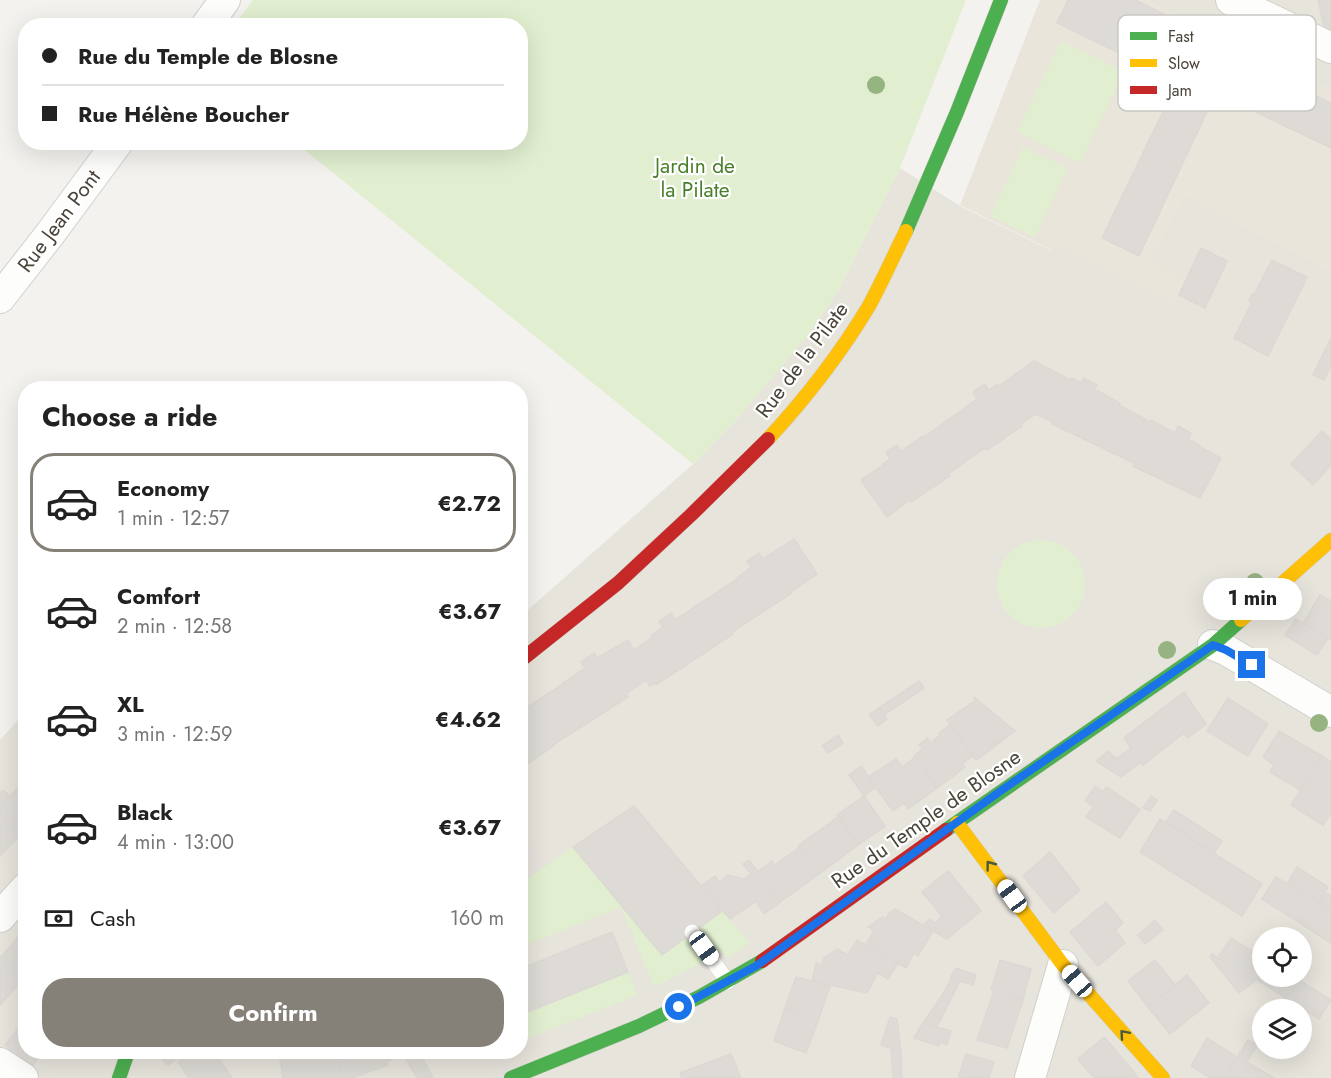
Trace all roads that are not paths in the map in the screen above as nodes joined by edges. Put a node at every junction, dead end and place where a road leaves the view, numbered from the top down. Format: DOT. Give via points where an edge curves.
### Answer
graph roads {
  1 [pos="225,0"];
  2 [pos="1001,0"];
  3 [pos="1231,0"];
  4 [pos="1262,15"];
  5 [pos="212,18"];
  6 [pos="1316,41"];
  7 [pos="1331,48"];
  8 [pos="112,150"];
  9 [pos="0,298"];
  10 [pos="1331,540"];
  11 [pos="1213,645"];
  12 [pos="528,655"];
  13 [pos="1331,712"];
  14 [pos="957,823"];
  15 [pos="18,897"];
  16 [pos="0,917"];
  17 [pos="692,932"];
  18 [pos="1063,964"];
  19 [pos="728,982"];
  20 [pos="126,1059"];
  21 [pos="0,1063"];
  22 [pos="540,1073"];
  23 [pos="23,1078"];
  24 [pos="119,1078"];
  25 [pos="511,1078"];
  26 [pos="1030,1078"];
  27 [pos="1163,1078"];
  1 -- 5 [label="street"];
  2 -- 12 [label="street, Rue de la Pilate" via="911,221 869,305 836,357 797,408 701,506 618,583"];
  3 -- 4 [label="street"];
  6 -- 7 [label="street"];
  8 -- 9 [label="street, Rue Jean Pont"];
  10 -- 11 [label="street, Rue du Temple de Blosne"];
  11 -- 13 [label="street"];
  11 -- 14 [label="street, Rue du Temple de Blosne"];
  18 -- 14 [label="street, one-way"];
  14 -- 19 [label="street, Rue du Temple de Blosne"];
  15 -- 16 [label="street"];
  17 -- 19 [label="lane"];
  18 -- 26 [label="street"];
  27 -- 18 [label="street, one-way"];
  19 -- 22 [label="street, Rue du Temple de Blosne"];
  20 -- 24 [label="street"];
  21 -- 23 [label="street"];
  22 -- 25 [label="street, Rue du Temple de Blosne"];
}
